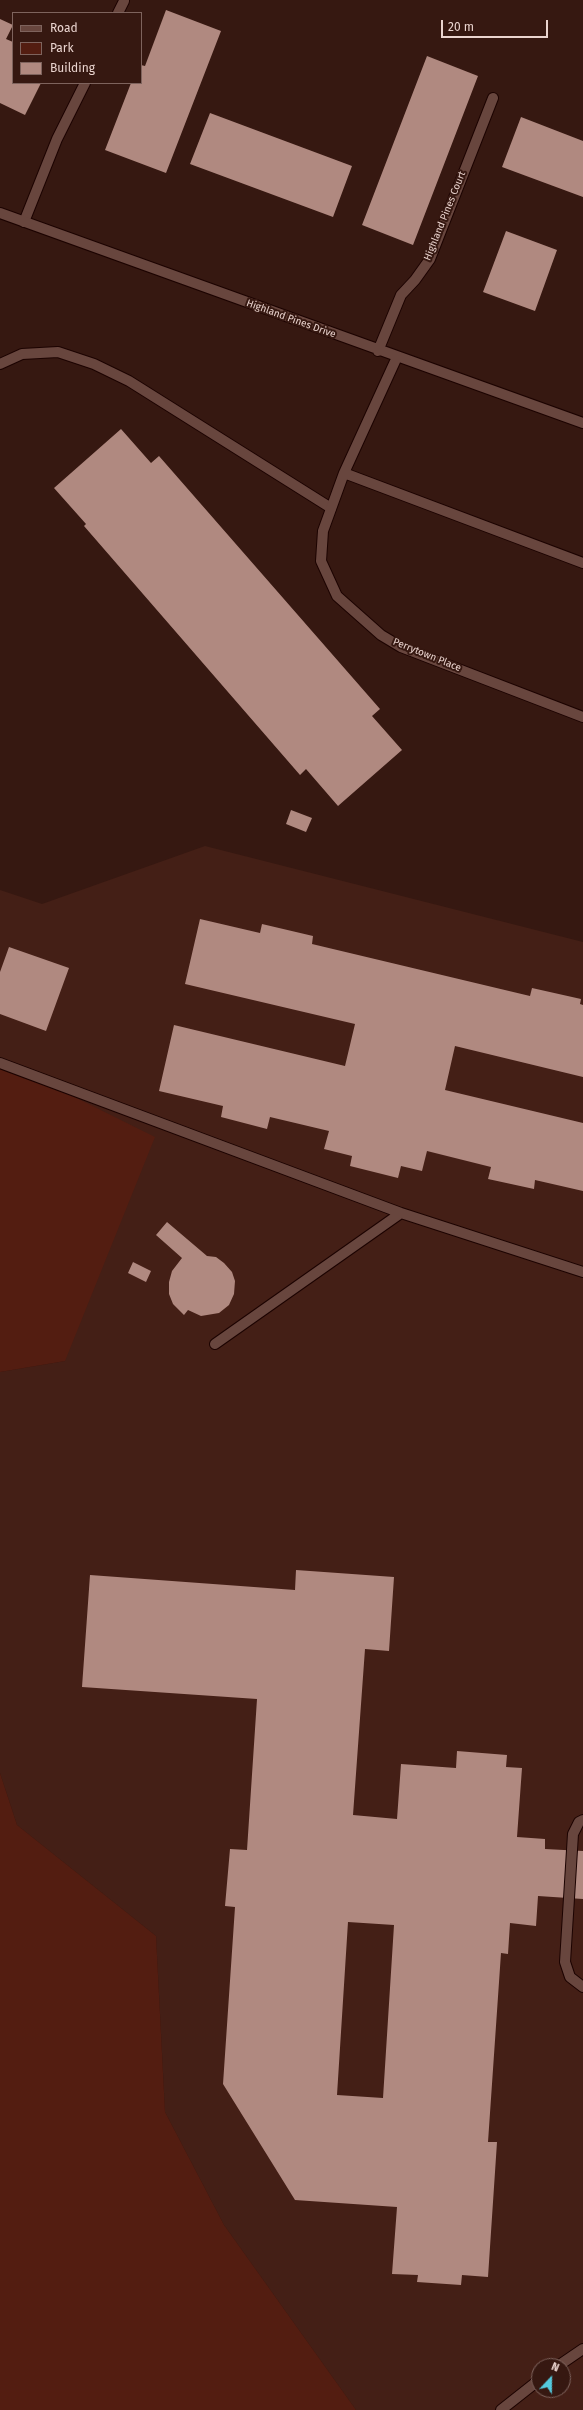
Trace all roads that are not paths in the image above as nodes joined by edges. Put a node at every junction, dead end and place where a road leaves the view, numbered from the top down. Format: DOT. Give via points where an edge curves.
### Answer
graph roads {
  1 [pos="124,1"];
  2 [pos="118,12"];
  3 [pos="85,84"];
  4 [pos="493,98"];
  5 [pos="0,213"];
  6 [pos="24,222"];
  7 [pos="378,351"];
  8 [pos="397,357"];
  9 [pos="0,364"];
  10 [pos="583,423"];
  11 [pos="344,473"];
  12 [pos="331,508"];
  13 [pos="583,563"];
  14 [pos="583,717"];
  15 [pos="0,1062"];
  16 [pos="401,1213"];
  17 [pos="583,1272"];
  18 [pos="215,1344"];
  19 [pos="583,1820"];
  20 [pos="583,1987"];
  21 [pos="583,2349"];
  22 [pos="570,2358"];
  23 [pos="531,2386"];
  24 [pos="501,2410"];
  1 -- 2 [label="street"];
  3 -- 6 [label="street" via="58,139"];
  4 -- 7 [label="street, Highland Pines Court" via="430,259 401,294"];
  5 -- 6 [label="street, Highland Pines Drive"];
  6 -- 7 [label="street, Highland Pines Drive"];
  7 -- 8 [label="street, Highland Pines Drive"];
  8 -- 10 [label="street, Highland Pines Drive"];
  8 -- 11 [label="street, Perrytown Place"];
  9 -- 12 [label="street" via="22,354 58,352 94,364 129,381"];
  11 -- 12 [label="street, Perrytown Place"];
  11 -- 13 [label="street"];
  12 -- 14 [label="street, Perrytown Place" via="323,531 321,561 337,596 381,636 401,647"];
  15 -- 16 [label="street"];
  16 -- 17 [label="street"];
  16 -- 18 [label="street"];
  19 -- 20 [label="street" via="579,1822 573,1834 565,1962 570,1977"];
  21 -- 22 [label="street"];
  23 -- 24 [label="street"];
}
